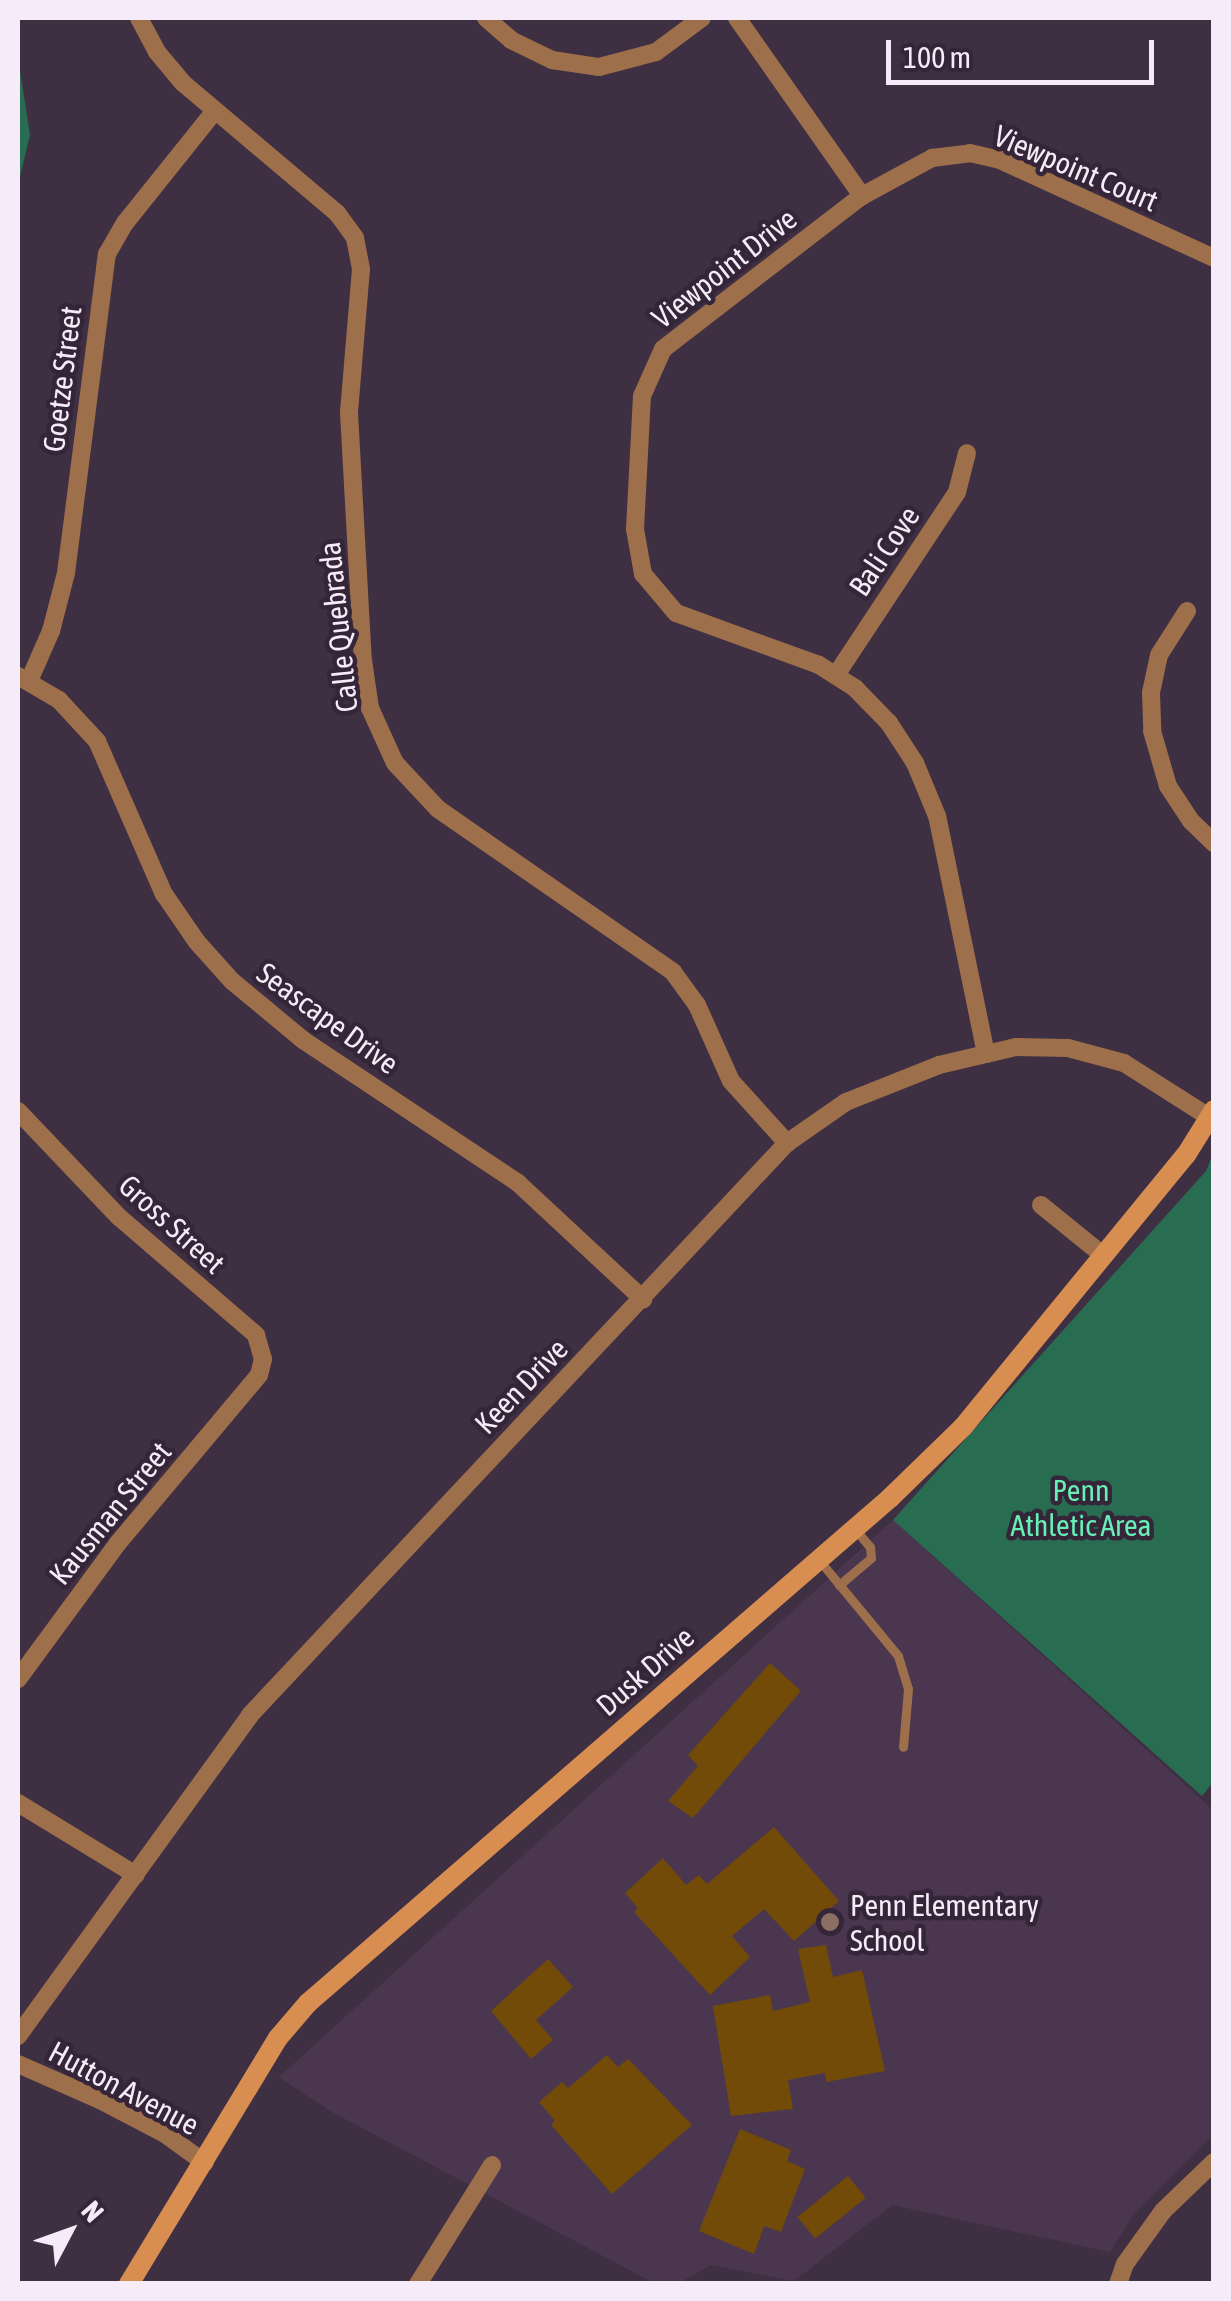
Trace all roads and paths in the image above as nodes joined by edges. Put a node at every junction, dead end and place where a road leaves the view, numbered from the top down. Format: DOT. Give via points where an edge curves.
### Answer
graph roads {
  1 [pos="138,18"];
  2 [pos="486,18"];
  3 [pos="702,18"];
  4 [pos="737,18"];
  5 [pos="214,112"];
  6 [pos="862,196"];
  7 [pos="1214,258"];
  8 [pos="966,453"];
  9 [pos="1186,612"];
  10 [pos="836,674"];
  11 [pos="23,679"];
  12 [pos="1214,843"];
  13 [pos="986,1054"];
  14 [pos="18,1110"];
  15 [pos="1212,1113"];
  16 [pos="787,1143"];
  17 [pos="1041,1205"];
  18 [pos="1104,1256"];
  19 [pos="643,1299"];
  20 [pos="250,1385"];
  21 [pos="855,1529"];
  22 [pos="819,1560"];
  23 [pos="840,1586"];
  24 [pos="18,1678"];
  25 [pos="903,1747"];
  26 [pos="18,1803"];
  27 [pos="136,1876"];
  28 [pos="18,2036"];
  29 [pos="18,2064"];
  30 [pos="1214,2162"];
  31 [pos="205,2163"];
  32 [pos="492,2165"];
  33 [pos="129,2284"];
  34 [pos="418,2284"];
  35 [pos="1118,2284"];
  1 -- 5 [label="street, Calle Quebrada" via="157,52"];
  2 -- 3 [label="street" via="511,40 583,66 643,58"];
  4 -- 6 [label="street"];
  5 -- 11 [label="street, Goetze Street" via="106,254 66,573 52,631"];
  5 -- 16 [label="street, Calle Quebrada" via="337,213 358,248 349,420 363,660 382,740 438,809 673,972 697,1004 731,1081"];
  6 -- 7 [label="street, Viewpoint Court" via="932,158 970,153 1000,160"];
  6 -- 10 [label="street, Viewpoint Drive" via="662,348 642,396 635,544 651,588 691,622"];
  8 -- 10 [label="street, Bali Cove" via="957,492"];
  9 -- 12 [label="street" via="1160,655 1152,731 1168,786"];
  10 -- 13 [label="street, Viewpoint Drive" via="896,732 937,816"];
  11 -- 19 [label="street, Seascape Drive" via="60,700 97,740 164,894 232,982 303,1040 518,1183"];
  13 -- 15 [label="street, Keen Drive" via="1068,1048 1124,1062"];
  13 -- 16 [label="street, Keen Drive" via="939,1064 846,1102"];
  14 -- 20 [label="street, Gross Street" via="119,1217 256,1335 263,1359"];
  15 -- 18 [label="street, Dusk Drive"];
  16 -- 19 [label="street, Keen Drive"];
  17 -- 18 [label="street"];
  18 -- 21 [label="street, Dusk Drive" via="963,1427"];
  19 -- 27 [label="street, Keen Drive" via="250,1714"];
  20 -- 24 [label="street, Kausman Street" via="118,1543"];
  21 -- 22 [label="street, Dusk Drive"];
  21 -- 23 [label="lane" via="871,1558"];
  22 -- 23 [label="lane"];
  22 -- 31 [label="street, Dusk Drive" via="308,2003 278,2038"];
  23 -- 25 [label="lane" via="898,1656 908,1690"];
  26 -- 27 [label="street"];
  27 -- 28 [label="street, Keen Drive"];
  29 -- 31 [label="street, Hutton Avenue" via="165,2134"];
  30 -- 35 [label="street" via="1163,2211"];
  31 -- 33 [label="street, Dusk Drive"];
  32 -- 34 [label="street"];
}
